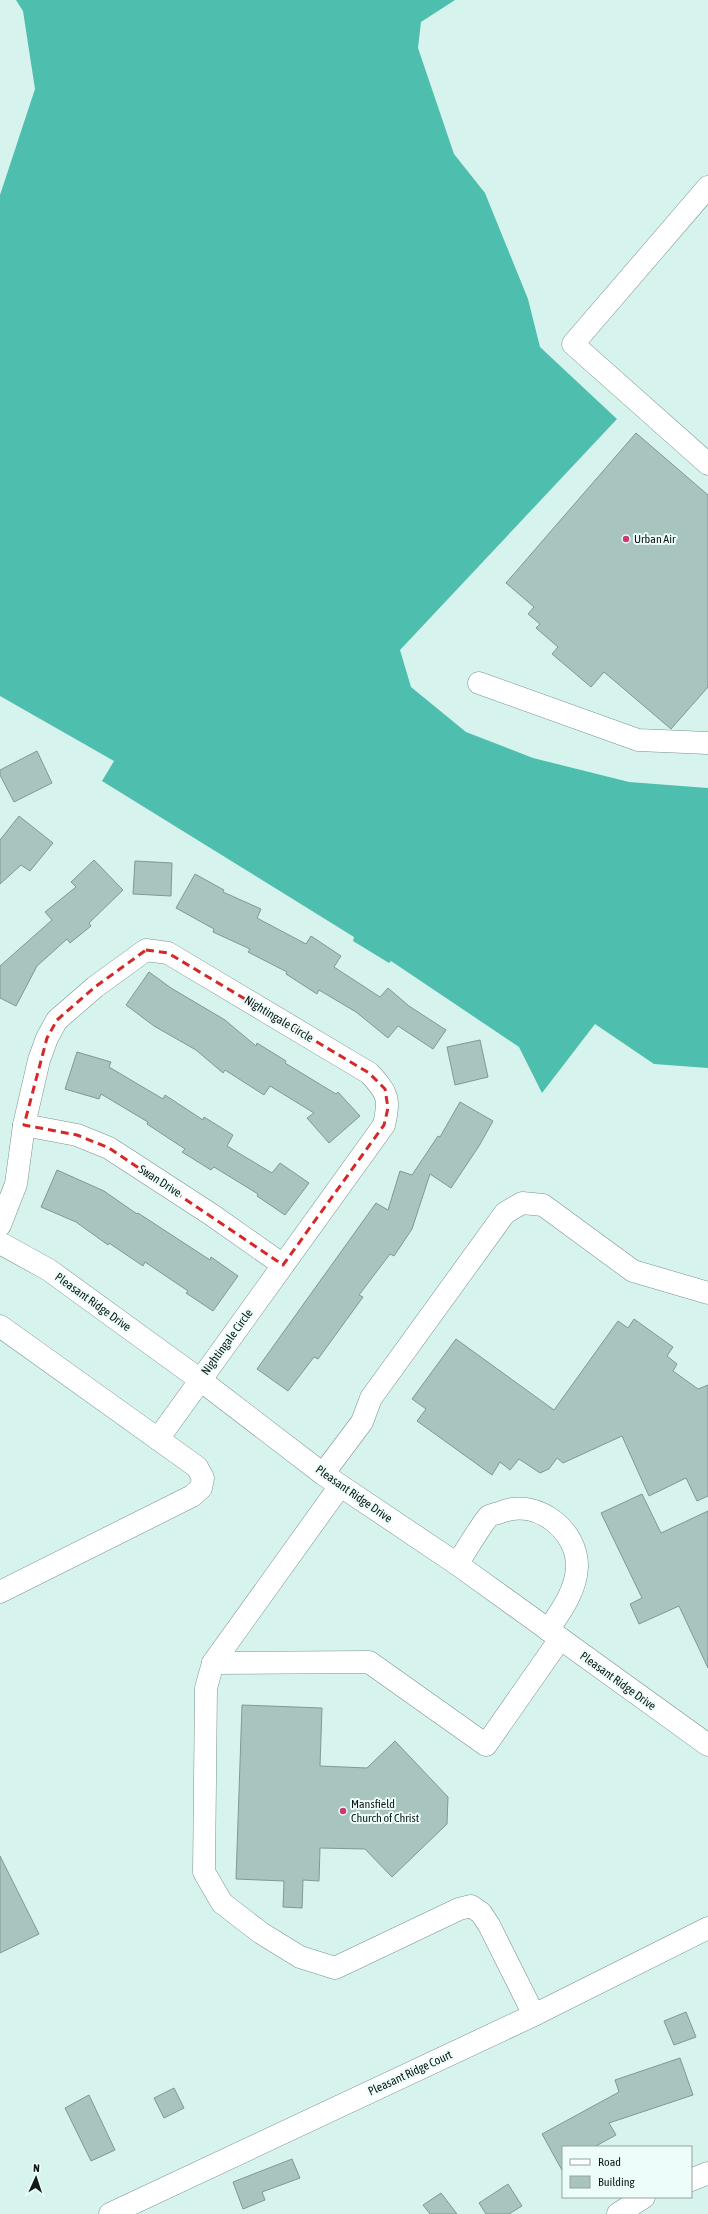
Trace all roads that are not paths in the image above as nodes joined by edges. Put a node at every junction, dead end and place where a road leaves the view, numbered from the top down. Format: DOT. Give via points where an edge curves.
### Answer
graph roads {
  1 [pos="708,187"];
  2 [pos="708,464"];
  3 [pos="479,683"];
  4 [pos="708,743"];
  5 [pos="24,1125"];
  6 [pos="0,1225"];
  7 [pos="0,1243"];
  8 [pos="283,1265"];
  9 [pos="708,1293"];
  10 [pos="0,1326"];
  11 [pos="199,1379"];
  12 [pos="158,1439"];
  13 [pos="332,1480"];
  14 [pos="457,1564"];
  15 [pos="0,1592"];
  16 [pos="554,1635"];
  17 [pos="213,1663"];
  18 [pos="708,1745"];
  19 [pos="708,1928"];
  20 [pos="534,2014"];
  21 [pos="708,2173"];
  22 [pos="692,2180"];
  23 [pos="642,2198"];
  24 [pos="110,2214"];
  25 [pos="618,2214"];
  1 -- 2 [label="street" via="573,344"];
  3 -- 4 [label="street" via="638,740"];
  5 -- 6 [label="street, Nightingale Circle" via="16,1184"];
  5 -- 8 [label="street, Swan Drive" via="77,1135 109,1148"];
  5 -- 8 [label="street, Nightingale Circle" via="39,1060 57,1020 94,987 146,950 168,953 369,1073 385,1089 388,1108 384,1125"];
  7 -- 11 [label="street, Pleasant Ridge Drive" via="49,1270"];
  8 -- 11 [label="street, Nightingale Circle"];
  9 -- 13 [label="street" via="633,1271 543,1205 522,1203 504,1213 371,1398 362,1422"];
  10 -- 12 [label="street"];
  11 -- 12 [label="street, Nightingale Circle"];
  11 -- 13 [label="street, Pleasant Ridge Drive"];
  12 -- 15 [label="street" via="197,1467 203,1478 201,1488 187,1498"];
  13 -- 14 [label="street, Pleasant Ridge Drive"];
  13 -- 17 [label="street"];
  14 -- 16 [label="street, Pleasant Ridge Drive"];
  14 -- 16 [label="street" via="490,1516 510,1509 530,1508 547,1515 561,1528 572,1545 577,1566 574,1585"];
  16 -- 17 [label="street" via="486,1745 369,1662"];
  16 -- 18 [label="street, Pleasant Ridge Drive"];
  17 -- 20 [label="street" via="206,1688 204,1872 222,1903 261,1933 300,1956 335,1968 470,1906 481,1914 489,1925"];
  19 -- 20 [label="street, Pleasant Ridge Court"];
  20 -- 24 [label="street, Pleasant Ridge Court"];
  21 -- 22 [label="street"];
  23 -- 25 [label="street"];
}
